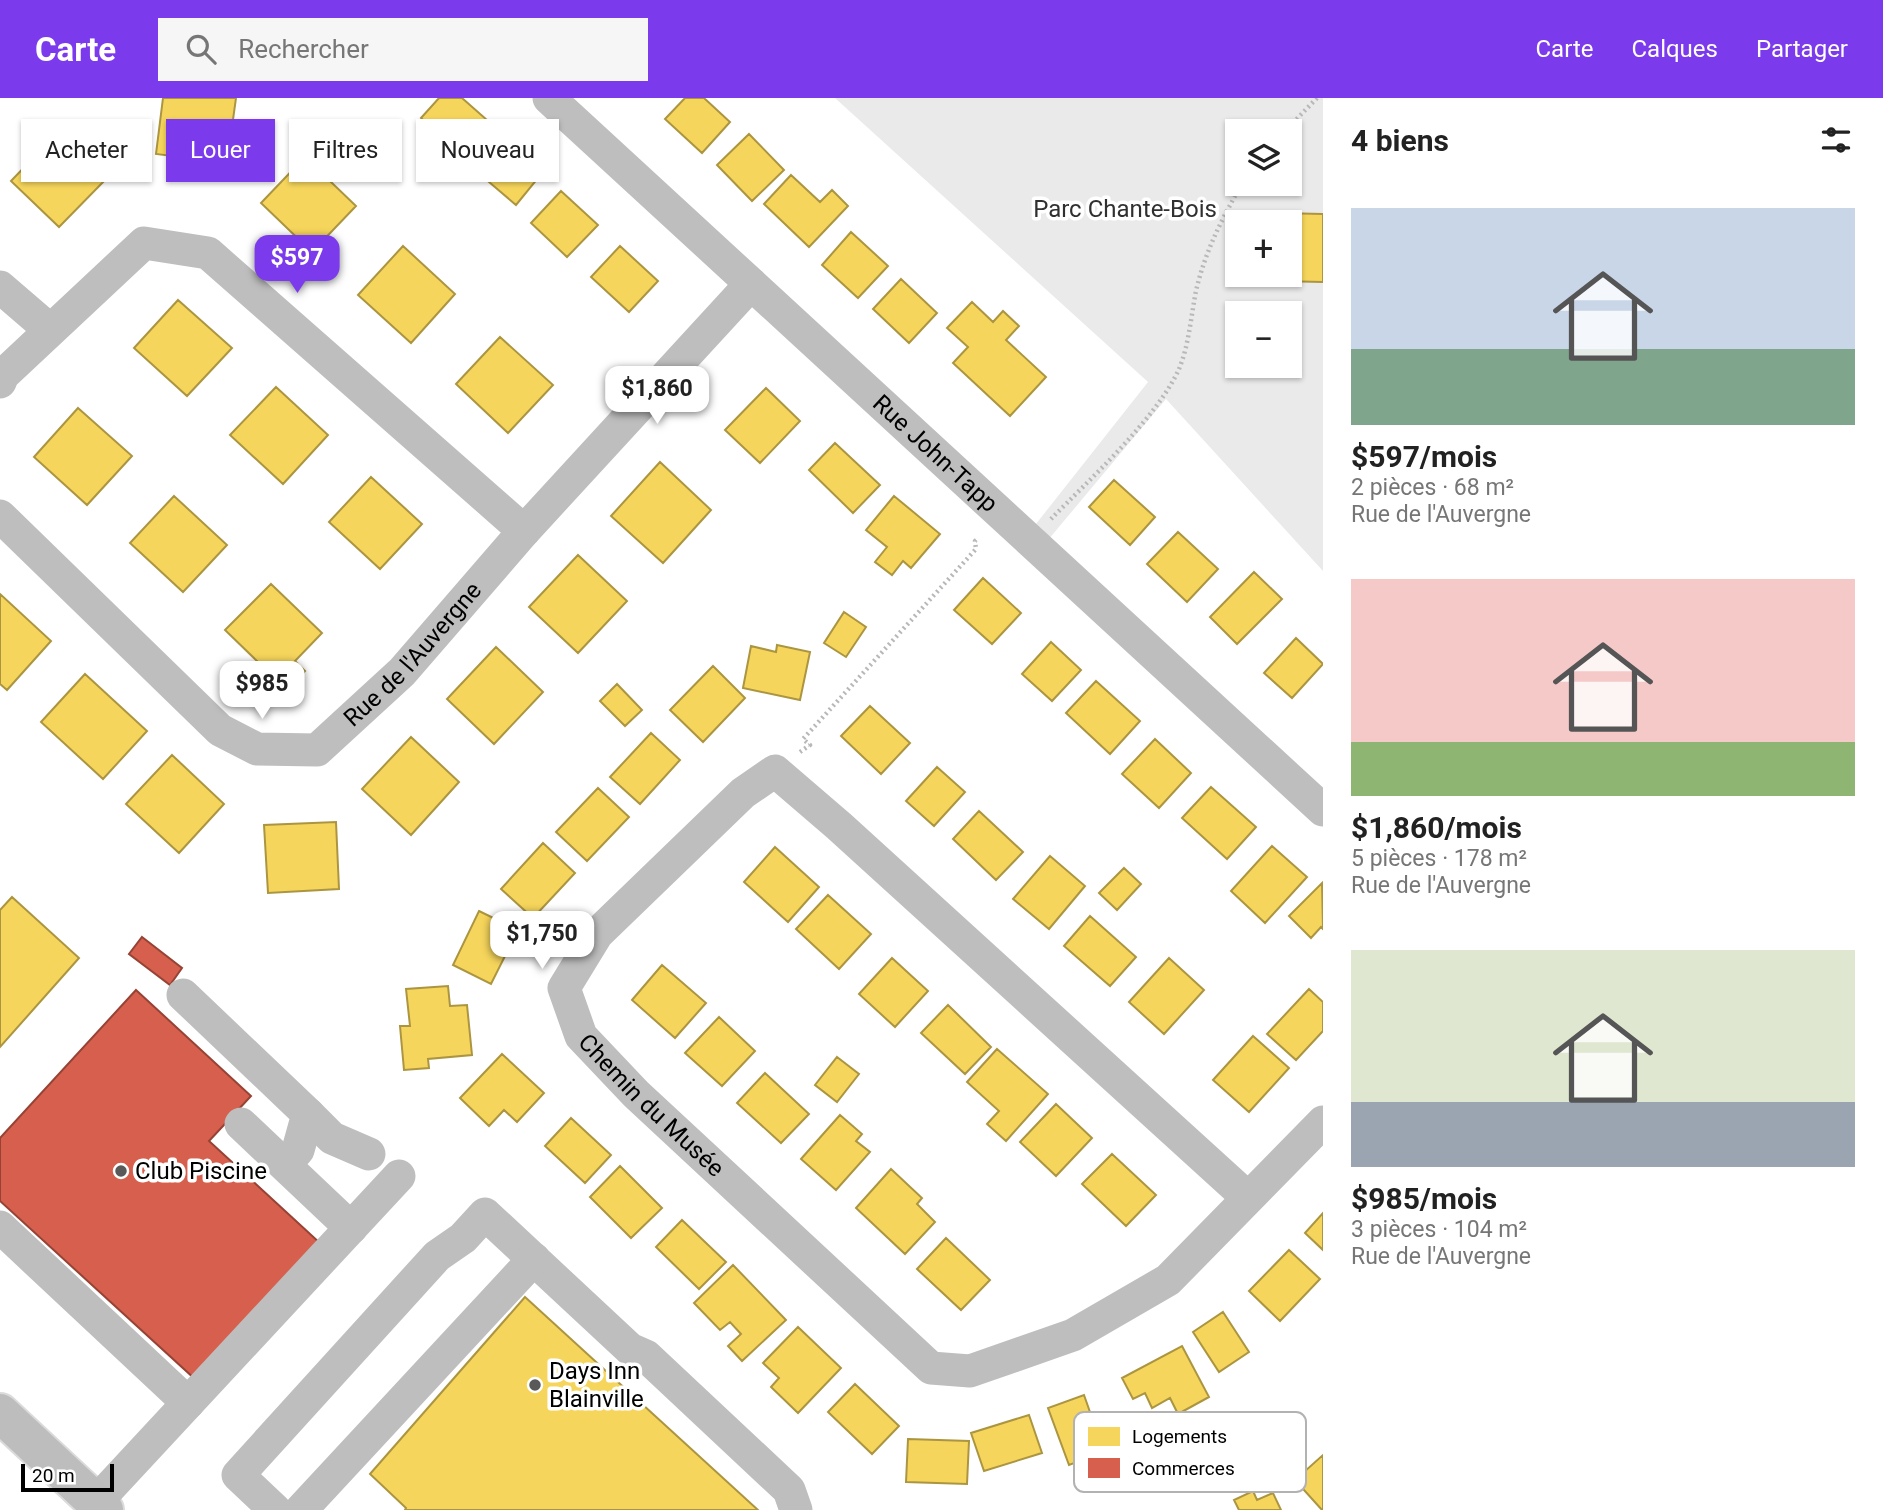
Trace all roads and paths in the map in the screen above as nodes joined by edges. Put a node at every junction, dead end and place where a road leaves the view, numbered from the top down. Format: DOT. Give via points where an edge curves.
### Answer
graph roads {
  1 [pos="549,98"];
  2 [pos="1317,98"];
  3 [pos="1297,119"];
  4 [pos="1235,196"];
  5 [pos="751,284"];
  6 [pos="0,288"];
  7 [pos="50,330"];
  8 [pos="0,382"];
  9 [pos="0,516"];
  10 [pos="1046,523"];
  11 [pos="524,531"];
  12 [pos="982,536"];
  13 [pos="794,754"];
  14 [pos="1323,810"];
  15 [pos="183,995"];
  16 [pos="308,1114"];
  17 [pos="1323,1122"];
  18 [pos="241,1124"];
  19 [pos="369,1154"];
  20 [pos="285,1165"];
  21 [pos="399,1176"];
  22 [pos="1248,1198"];
  23 [pos="0,1227"];
  24 [pos="351,1228"];
  25 [pos="534,1259"];
  26 [pos="188,1403"];
  27 [pos="4,1424"];
  28 [pos="100,1506"];
  29 [pos="275,1510"];
  30 [pos="301,1510"];
  31 [pos="796,1510"];
  1 -- 5 [label="street, Rue John-Tapp"];
  2 -- 3 [label="path"];
  4 -- 10 [label="path" via="1212,239 1180,368 1144,420"];
  5 -- 11 [label="street, Rue de l'Auvergne"];
  5 -- 14 [label="street, Rue John-Tapp"];
  6 -- 7 [label="street"];
  7 -- 8 [label="street"];
  7 -- 11 [label="street" via="144,243 208,253"];
  9 -- 11 [label="street, Rue de l'Auvergne" via="220,730 257,749 317,750 402,672"];
  12 -- 13 [label="path" via="975,541 976,549 803,739 810,745 806,750"];
  15 -- 16 [label="street"];
  16 -- 19 [label="street" via="332,1138"];
  16 -- 20 [label="street" via="298,1150"];
  17 -- 22 [label="street, Chemin du Musée"];
  18 -- 20 [label="street"];
  20 -- 24 [label="street"];
  21 -- 24 [label="street"];
  22 -- 22 [label="street, Chemin du Musée" via="775,771 743,793 597,934 564,988 581,1036 636,1094 931,1368 970,1371 1073,1335 1168,1280"];
  23 -- 26 [label="street"];
  24 -- 26 [label="street"];
  25 -- 29 [label="street" via="485,1214 463,1238 437,1256 238,1475"];
  25 -- 30 [label="street"];
  25 -- 31 [label="street" via="789,1490"];
  26 -- 28 [label="street"];
  27 -- 28 [label="main road"];
}
